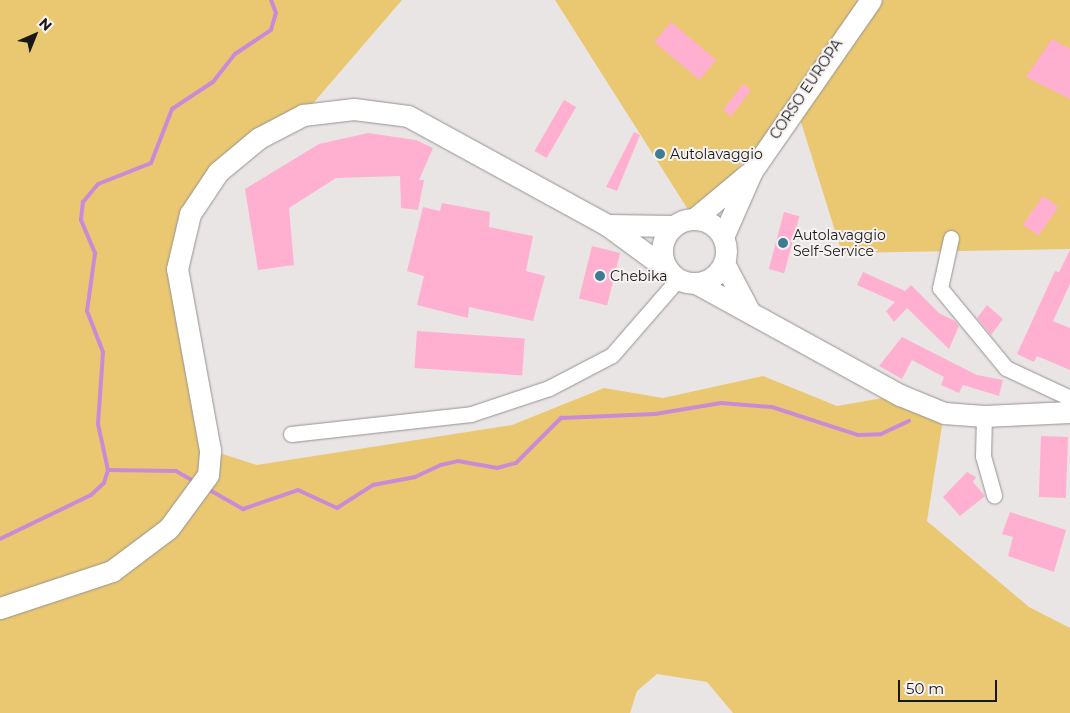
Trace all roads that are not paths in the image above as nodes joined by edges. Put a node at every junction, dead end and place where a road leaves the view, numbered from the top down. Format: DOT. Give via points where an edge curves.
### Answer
graph roads {
  1 [pos="871,0"];
  2 [pos="752,171"];
  3 [pos="684,222"];
  4 [pos="607,225"];
  5 [pos="723,237"];
  6 [pos="951,238"];
  7 [pos="724,263"];
  8 [pos="680,277"];
  9 [pos="748,309"];
  10 [pos="1070,398"];
  11 [pos="1070,412"];
  12 [pos="984,416"];
  13 [pos="291,434"];
  14 [pos="994,495"];
  15 [pos="0,608"];
  1 -- 2 [label="main road, CORSO EUROPA"];
  2 -- 3 [label="main road"];
  2 -- 5 [label="main road, CORSO EUROPA"];
  3 -- 4 [label="main road"];
  3 -- 5 [label="main road" via="714,226"];
  3 -- 8 [label="main road" via="664,241"];
  4 -- 8 [label="main road"];
  4 -- 15 [label="main road" via="408,116 354,109 302,115 259,138 218,172 190,214 177,269 210,450 208,475 183,504 169,528 112,571"];
  5 -- 7 [label="main road"];
  6 -- 10 [label="street" via="940,288 1006,368"];
  7 -- 8 [label="main road" via="713,277"];
  7 -- 9 [label="main road"];
  8 -- 9 [label="main road"];
  8 -- 13 [label="street" via="612,354 549,388 471,414"];
  9 -- 12 [label="main road" via="900,395 944,413"];
  11 -- 12 [label="main road"];
  12 -- 14 [label="street" via="983,456"];
}
